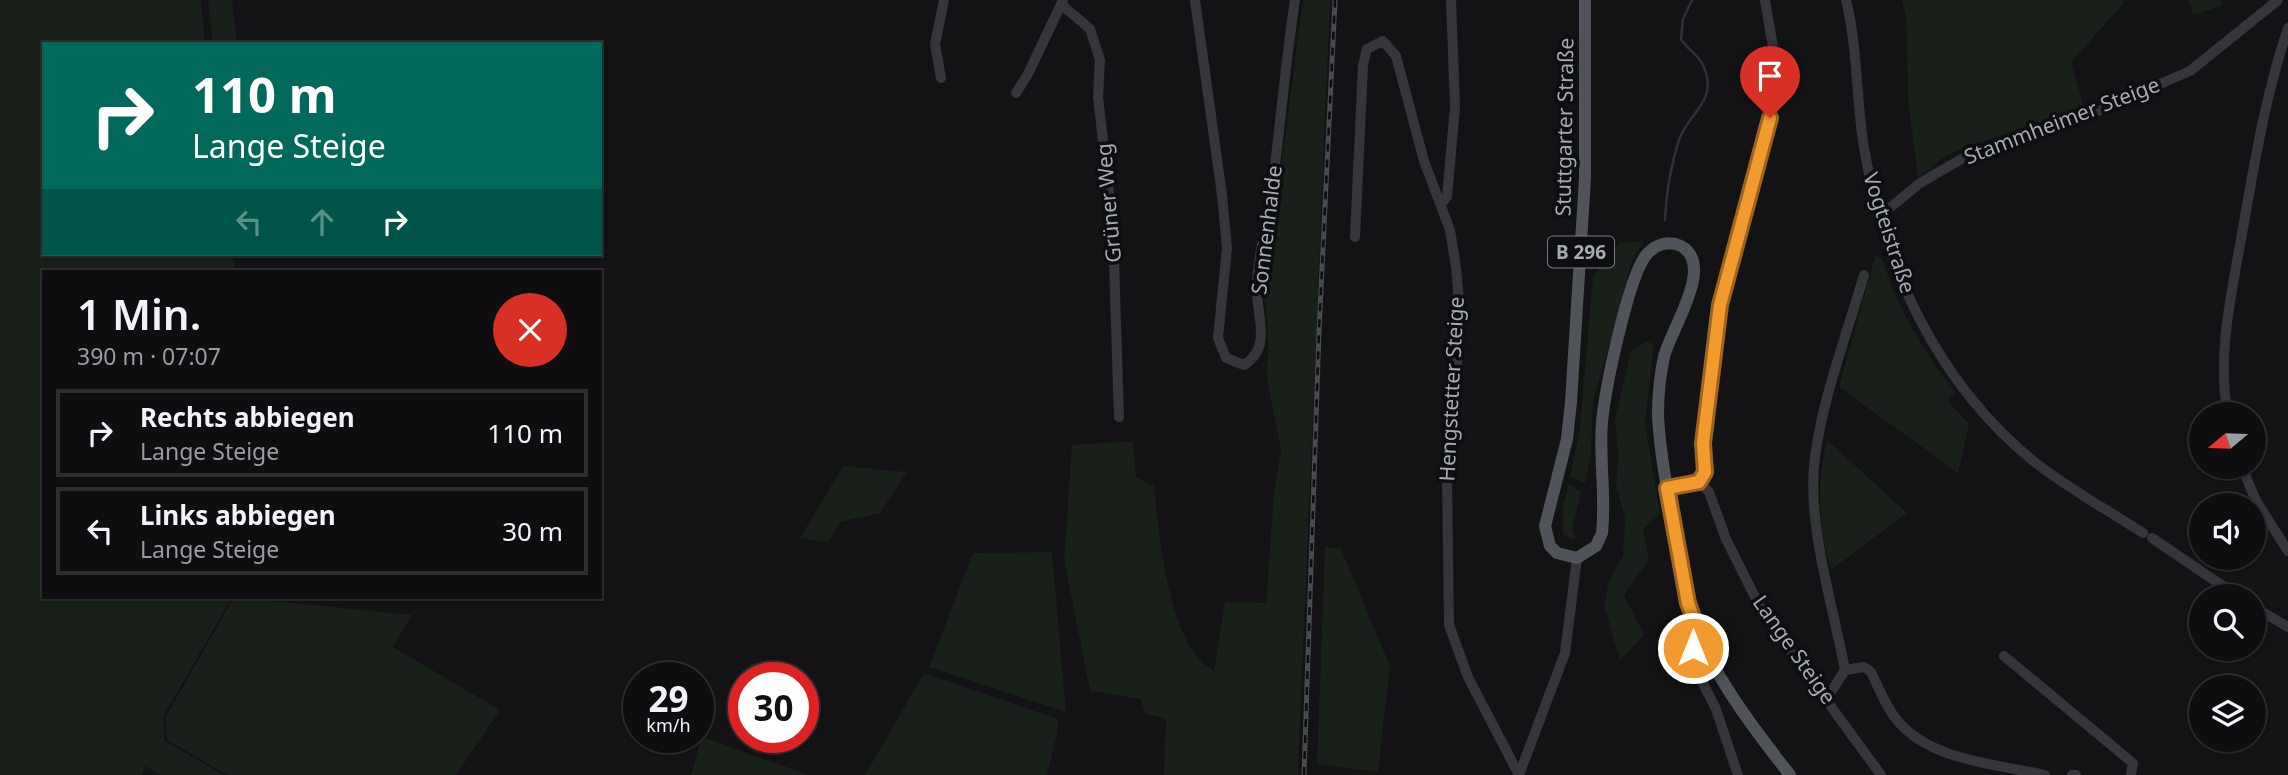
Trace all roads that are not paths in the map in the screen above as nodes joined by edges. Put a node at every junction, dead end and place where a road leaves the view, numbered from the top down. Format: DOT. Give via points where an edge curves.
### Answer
graph roads {
  1 [pos="944,0"];
  2 [pos="1195,0"];
  3 [pos="1295,0"];
  4 [pos="1451,0"];
  5 [pos="1585,0"];
  6 [pos="1765,0"];
  7 [pos="1846,0"];
  8 [pos="2278,0"];
  9 [pos="1062,2"];
  10 [pos="2288,28"];
  11 [pos="941,78"];
  12 [pos="1016,93"];
  13 [pos="1441,204"];
  14 [pos="1880,216"];
  15 [pos="1355,237"];
  16 [pos="1864,275"];
  17 [pos="2228,402"];
  18 [pos="1119,417"];
  19 [pos="2247,480"];
  20 [pos="1699,482"];
  21 [pos="1667,488"];
  22 [pos="2288,551"];
  23 [pos="1577,558"];
  24 [pos="2220,584"];
  25 [pos="2266,614"];
  26 [pos="2288,627"];
  27 [pos="1702,642"];
  28 [pos="2004,656"];
  29 [pos="1845,670"];
  30 [pos="1827,698"];
  31 [pos="1519,775"];
  32 [pos="1738,775"];
  33 [pos="1790,775"];
  34 [pos="1881,775"];
  35 [pos="2045,775"];
  36 [pos="2131,775"];
  1 -- 11 [label="street" via="935,44"];
  2 -- 3 [label="street, Sonnenhalde" via="1227,248 1219,338 1226,358 1244,365 1260,349 1257,276"];
  4 -- 13 [label="street" via="1454,128 1447,197"];
  5 -- 23 [label="main road, Stuttgarter Straße / B 296" via="1585,165 1572,388 1567,439 1545,526 1550,546 1557,553"];
  6 -- 20 [label="street" via="1775,89 1747,215 1720,305 1703,443 1705,472"];
  7 -- 14 [label="street, Vogteistraße" via="1857,58 1863,146"];
  8 -- 14 [label="street, Stammheimer Steige" via="2185,73 2095,113 1970,154 1920,183"];
  9 -- 12 [label="street"];
  9 -- 18 [label="street, Grüner Weg" via="1090,29 1100,60 1098,97 1113,229"];
  10 -- 17 [label="street" via="2263,115 2230,312"];
  13 -- 15 [label="street, Hengstetter Steige" via="1396,56 1383,41 1375,42 1367,49 1363,65"];
  13 -- 31 [label="street, Hengstetter Steige" via="1450,230 1459,303 1447,477 1449,625 1454,647"];
  14 -- 24 [label="street, Vogteistraße" via="1917,316 1956,380 2003,434 2033,460"];
  16 -- 29 [label="street" via="1814,458 1822,561"];
  19 -- 22 [label="street"];
  20 -- 21 [label="street"];
  20 -- 30 [label="street, Lange Steige" via="1709,492 1726,539 1764,615"];
  21 -- 23 [label="main road, B 296" via="1660,442 1660,378 1695,269 1684,248 1665,243 1646,255 1630,299 1605,397 1602,533 1596,546"];
  21 -- 27 [label="main road, B 296" via="1688,603"];
  23 -- 31 [label="street" via="1565,653"];
  25 -- 26 [label="street"];
  27 -- 32 [label="street" via="1689,653 1716,709"];
  27 -- 33 [label="main road, B 296"];
  28 -- 36 [label="street" via="2133,763"];
  29 -- 30 [label="street"];
  29 -- 35 [label="street" via="1864,667 1871,672 1897,720 1931,746"];
  30 -- 34 [label="street, Lange Steige"];
}
